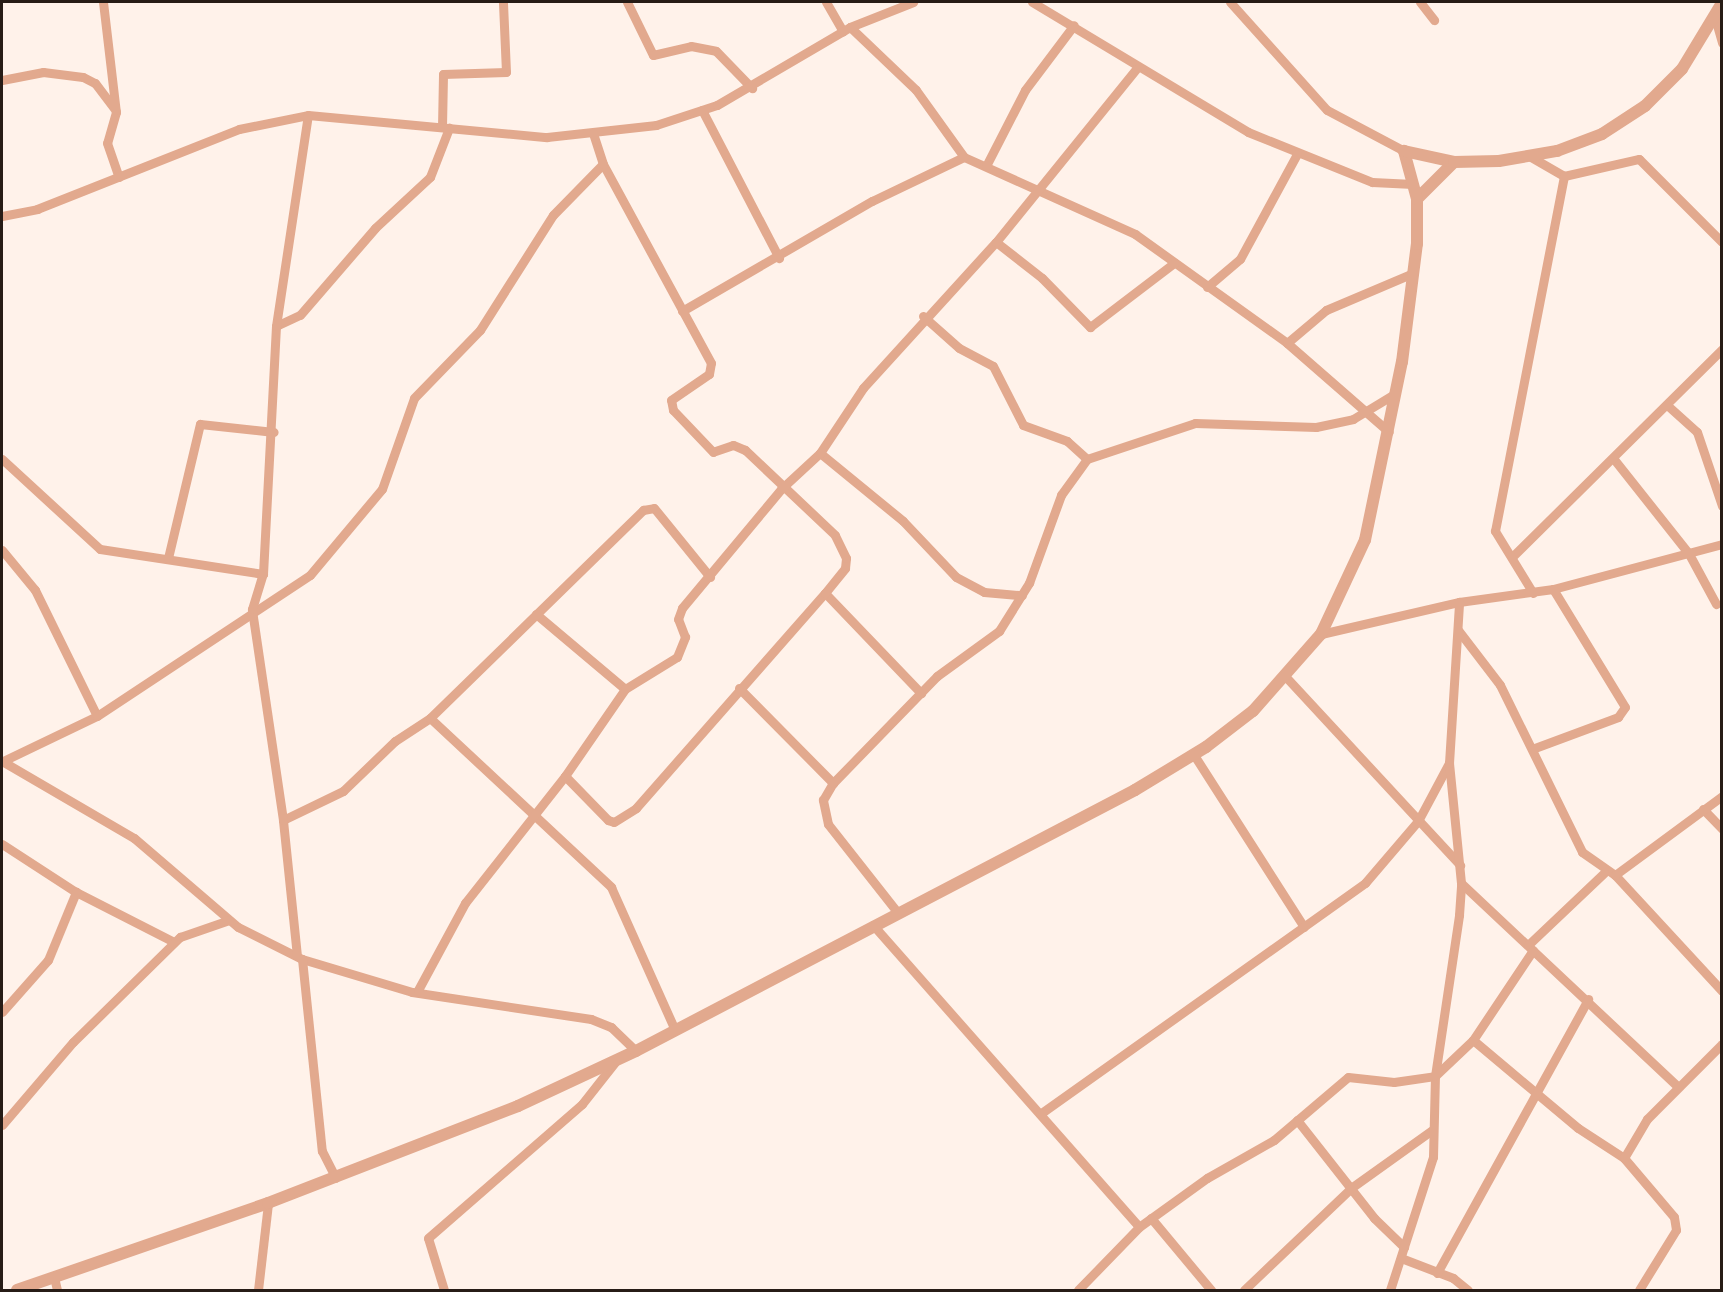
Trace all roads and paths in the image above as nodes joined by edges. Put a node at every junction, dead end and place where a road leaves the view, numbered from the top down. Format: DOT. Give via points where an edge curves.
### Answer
graph roads {
  1 [pos="104,2"];
  2 [pos="503,2"];
  3 [pos="627,2"];
  4 [pos="826,2"];
  5 [pos="914,2"];
  6 [pos="1032,2"];
  7 [pos="1230,2"];
  8 [pos="1420,2"];
  9 [pos="1722,3"];
  10 [pos="1714,18"];
  11 [pos="1434,20"];
  12 [pos="1074,25"];
  13 [pos="847,29"];
  14 [pos="1722,44"];
  15 [pos="1136,69"];
  16 [pos="2,80"];
  17 [pos="752,88"];
  18 [pos="702,110"];
  19 [pos="117,112"];
  20 [pos="308,115"];
  21 [pos="446,128"];
  22 [pos="593,134"];
  23 [pos="1404,151"];
  24 [pos="1297,154"];
  25 [pos="964,157"];
  26 [pos="1531,157"];
  27 [pos="1454,162"];
  28 [pos="603,164"];
  29 [pos="986,166"];
  30 [pos="1564,176"];
  31 [pos="119,177"];
  32 [pos="1413,184"];
  33 [pos="1038,191"];
  34 [pos="1418,199"];
  35 [pos="2,216"];
  36 [pos="996,242"];
  37 [pos="1722,242"];
  38 [pos="779,258"];
  39 [pos="1174,263"];
  40 [pos="1413,273"];
  41 [pos="1207,287"];
  42 [pos="682,311"];
  43 [pos="923,316"];
  44 [pos="276,326"];
  45 [pos="1287,344"];
  46 [pos="1722,349"];
  47 [pos="1396,393"];
  48 [pos="1667,405"];
  49 [pos="1365,408"];
  50 [pos="274,432"];
  51 [pos="1389,432"];
  52 [pos="820,453"];
  53 [pos="1613,458"];
  54 [pos="2,459"];
  55 [pos="1087,459"];
  56 [pos="781,489"];
  57 [pos="1722,506"];
  58 [pos="1722,544"];
  59 [pos="2,550"];
  60 [pos="1689,554"];
  61 [pos="1514,555"];
  62 [pos="168,558"];
  63 [pos="263,574"];
  64 [pos="710,577"];
  65 [pos="1553,589"];
  66 [pos="1533,592"];
  67 [pos="825,593"];
  68 [pos="1022,595"];
  69 [pos="1459,602"];
  70 [pos="1716,604"];
  71 [pos="252,609"];
  72 [pos="536,614"];
  73 [pos="1458,630"];
  74 [pos="1321,634"];
  75 [pos="1285,676"];
  76 [pos="739,688"];
  77 [pos="625,689"];
  78 [pos="921,693"];
  79 [pos="98,716"];
  80 [pos="430,718"];
  81 [pos="1532,749"];
  82 [pos="1194,755"];
  83 [pos="2,761"];
  84 [pos="1449,763"];
  85 [pos="565,776"];
  86 [pos="832,783"];
  87 [pos="1722,796"];
  88 [pos="1703,809"];
  89 [pos="535,814"];
  90 [pos="283,820"];
  91 [pos="1418,821"];
  92 [pos="1722,829"];
  93 [pos="2,844"];
  94 [pos="1460,865"];
  95 [pos="1604,873"];
  96 [pos="1615,875"];
  97 [pos="1461,882"];
  98 [pos="76,892"];
  99 [pos="898,913"];
  100 [pos="229,920"];
  101 [pos="873,925"];
  102 [pos="1304,927"];
  103 [pos="174,942"];
  104 [pos="1530,948"];
  105 [pos="299,957"];
  106 [pos="418,990"];
  107 [pos="1722,991"];
  108 [pos="1588,999"];
  109 [pos="2,1012"];
  110 [pos="675,1030"];
  111 [pos="1473,1040"];
  112 [pos="1722,1044"];
  113 [pos="636,1051"];
  114 [pos="616,1060"];
  115 [pos="1435,1076"];
  116 [pos="1677,1086"];
  117 [pos="1534,1089"];
  118 [pos="1040,1114"];
  119 [pos="1297,1120"];
  120 [pos="2,1125"];
  121 [pos="1432,1130"];
  122 [pos="1624,1158"];
  123 [pos="336,1178"];
  124 [pos="1351,1188"];
  125 [pos="268,1203"];
  126 [pos="1151,1218"];
  127 [pos="1139,1227"];
  128 [pos="1404,1247"];
  129 [pos="1401,1258"];
  130 [pos="1437,1273"];
  131 [pos="54,1277"];
  132 [pos="16,1290"];
  133 [pos="57,1290"];
  134 [pos="258,1290"];
  135 [pos="444,1290"];
  136 [pos="1078,1290"];
  137 [pos="1211,1290"];
  138 [pos="1244,1290"];
  139 [pos="1390,1290"];
  140 [pos="1468,1290"];
  141 [pos="1639,1290"];
  1 -- 19 [label="street"];
  2 -- 21 [label="street" via="506,72 443,74"];
  3 -- 17 [label="street" via="653,55 691,46 716,51"];
  4 -- 13 [label="street"];
  5 -- 13 [label="street"];
  6 -- 12 [label="street"];
  7 -- 23 [label="street" via="1327,110"];
  8 -- 11 [label="street"];
  9 -- 10 [label="street"];
  10 -- 14 [label="street"];
  10 -- 26 [label="street" via="1682,69 1645,105 1579,144"];
  12 -- 15 [label="street"];
  12 -- 29 [label="street" via="1026,90"];
  13 -- 17 [label="street"];
  13 -- 25 [label="street" via="916,90"];
  15 -- 24 [label="street"];
  15 -- 33 [label="street"];
  16 -- 19 [label="street" via="43,72 83,77 95,83"];
  17 -- 18 [label="street"];
  18 -- 22 [label="street" via="656,125"];
  18 -- 38 [label="street"];
  19 -- 31 [label="street" via="107,143"];
  20 -- 21 [label="street"];
  20 -- 31 [label="street" via="239,129 132,167"];
  20 -- 44 [label="street"];
  21 -- 22 [label="street" via="547,137"];
  21 -- 44 [label="street" via="430,177 375,228 300,315"];
  22 -- 28 [label="street"];
  23 -- 27 [label="street"];
  23 -- 32 [label="street"];
  24 -- 32 [label="street" via="1372,182"];
  24 -- 41 [label="street" via="1240,259"];
  25 -- 29 [label="street"];
  25 -- 38 [label="street" via="872,201"];
  26 -- 27 [label="street"];
  26 -- 30 [label="street"];
  27 -- 34 [label="street"];
  28 -- 42 [label="street"];
  28 -- 71 [label="street" via="553,215 480,330 414,398 373,502 299,586"];
  29 -- 33 [label="street"];
  30 -- 37 [label="street" via="1639,159"];
  30 -- 61 [label="street" via="1495,531"];
  31 -- 35 [label="street" via="37,209"];
  32 -- 34 [label="street"];
  33 -- 36 [label="street"];
  33 -- 39 [label="street" via="1119,226"];
  34 -- 40 [label="street"];
  36 -- 39 [label="street" via="1042,278 1090,327"];
  36 -- 43 [label="street"];
  38 -- 42 [label="street"];
  39 -- 41 [label="street"];
  40 -- 45 [label="street" via="1326,310"];
  40 -- 47 [label="street"];
  41 -- 45 [label="street"];
  42 -- 56 [label="street" via="712,369 671,400 674,410 713,452 739,445"];
  43 -- 52 [label="street" via="863,388"];
  43 -- 55 [label="street" via="959,348 993,366 1023,425 1067,441"];
  44 -- 50 [label="street"];
  45 -- 49 [label="street"];
  46 -- 48 [label="street"];
  47 -- 49 [label="street"];
  47 -- 51 [label="street"];
  48 -- 53 [label="street"];
  48 -- 57 [label="street" via="1702,442"];
  49 -- 51 [label="street"];
  49 -- 55 [label="street" via="1353,419 1316,427 1195,423"];
  50 -- 62 [label="street" via="200,424"];
  50 -- 63 [label="street"];
  51 -- 74 [label="street" via="1365,540"];
  52 -- 56 [label="street"];
  52 -- 68 [label="street" via="903,521 956,577 984,592"];
  53 -- 60 [label="street"];
  53 -- 61 [label="street"];
  54 -- 62 [label="street" via="90,544"];
  55 -- 68 [label="street" via="1061,495"];
  56 -- 64 [label="street"];
  56 -- 67 [label="street" via="840,544 845,568"];
  58 -- 60 [label="street"];
  59 -- 79 [label="street" via="35,590"];
  60 -- 65 [label="street"];
  60 -- 70 [label="street"];
  61 -- 66 [label="street"];
  62 -- 63 [label="street"];
  63 -- 71 [label="street"];
  64 -- 72 [label="street" via="649,507"];
  64 -- 77 [label="street" via="680,614 685,637 677,657"];
  65 -- 66 [label="street"];
  65 -- 81 [label="street" via="1625,707 1618,717"];
  66 -- 69 [label="street"];
  67 -- 76 [label="street"];
  67 -- 78 [label="street"];
  68 -- 78 [label="street" via="999,631"];
  69 -- 73 [label="street"];
  69 -- 74 [label="street"];
  71 -- 79 [label="street"];
  71 -- 90 [label="street"];
  72 -- 77 [label="street"];
  72 -- 80 [label="street"];
  73 -- 81 [label="street" via="1500,685"];
  73 -- 84 [label="street"];
  74 -- 75 [label="street"];
  75 -- 82 [label="street" via="1253,711"];
  75 -- 91 [label="street"];
  76 -- 85 [label="street" via="622,818 608,820"];
  76 -- 86 [label="street"];
  77 -- 85 [label="street"];
  78 -- 86 [label="street"];
  79 -- 83 [label="street"];
  80 -- 89 [label="street" via="502,790"];
  80 -- 90 [label="street" via="395,741 343,791"];
  81 -- 95 [label="street" via="1582,852"];
  82 -- 99 [label="street"];
  82 -- 102 [label="street"];
  83 -- 100 [label="street" via="134,838"];
  84 -- 91 [label="street"];
  84 -- 94 [label="street"];
  85 -- 89 [label="street"];
  86 -- 99 [label="street" via="823,800 828,824"];
  87 -- 88 [label="street"];
  88 -- 92 [label="street"];
  88 -- 96 [label="street"];
  89 -- 106 [label="street" via="465,903"];
  89 -- 110 [label="street" via="620,900 644,969"];
  90 -- 105 [label="street"];
  91 -- 94 [label="street"];
  91 -- 102 [label="street" via="1365,883"];
  93 -- 98 [label="street"];
  94 -- 97 [label="street"];
  95 -- 96 [label="street"];
  95 -- 104 [label="street"];
  96 -- 107 [label="street"];
  97 -- 104 [label="street"];
  97 -- 115 [label="street"];
  98 -- 103 [label="street"];
  98 -- 109 [label="street" via="48,960"];
  99 -- 101 [label="street"];
  100 -- 103 [label="street" via="189,930"];
  100 -- 105 [label="street"];
  101 -- 110 [label="street"];
  101 -- 118 [label="street"];
  102 -- 118 [label="street"];
  103 -- 120 [label="street" via="73,1042"];
  104 -- 108 [label="street"];
  104 -- 111 [label="street"];
  105 -- 106 [label="street" via="353,978"];
  105 -- 123 [label="street" via="322,1151"];
  106 -- 113 [label="street" via="591,1019 611,1027"];
  108 -- 116 [label="street"];
  108 -- 117 [label="street"];
  110 -- 113 [label="street"];
  111 -- 115 [label="street"];
  111 -- 117 [label="street"];
  112 -- 116 [label="street"];
  113 -- 114 [label="street"];
  114 -- 123 [label="street" via="460,1131"];
  114 -- 135 [label="street" via="582,1104 428,1238"];
  115 -- 119 [label="street" via="1394,1082 1348,1077"];
  115 -- 121 [label="street"];
  116 -- 122 [label="street" via="1647,1119"];
  117 -- 122 [label="street" via="1578,1128"];
  117 -- 130 [label="street"];
  118 -- 127 [label="street"];
  119 -- 124 [label="street"];
  119 -- 126 [label="street"];
  121 -- 124 [label="street"];
  121 -- 128 [label="street" via="1427,1181"];
  122 -- 141 [label="street" via="1677,1223"];
  123 -- 125 [label="street"];
  124 -- 128 [label="street"];
  124 -- 138 [label="street"];
  125 -- 131 [label="street"];
  125 -- 134 [label="street"];
  126 -- 127 [label="street"];
  126 -- 137 [label="street"];
  127 -- 136 [label="street"];
  128 -- 129 [label="street"];
  129 -- 130 [label="street"];
  129 -- 139 [label="street"];
  130 -- 140 [label="street"];
  131 -- 132 [label="street"];
  131 -- 133 [label="street"];
}
